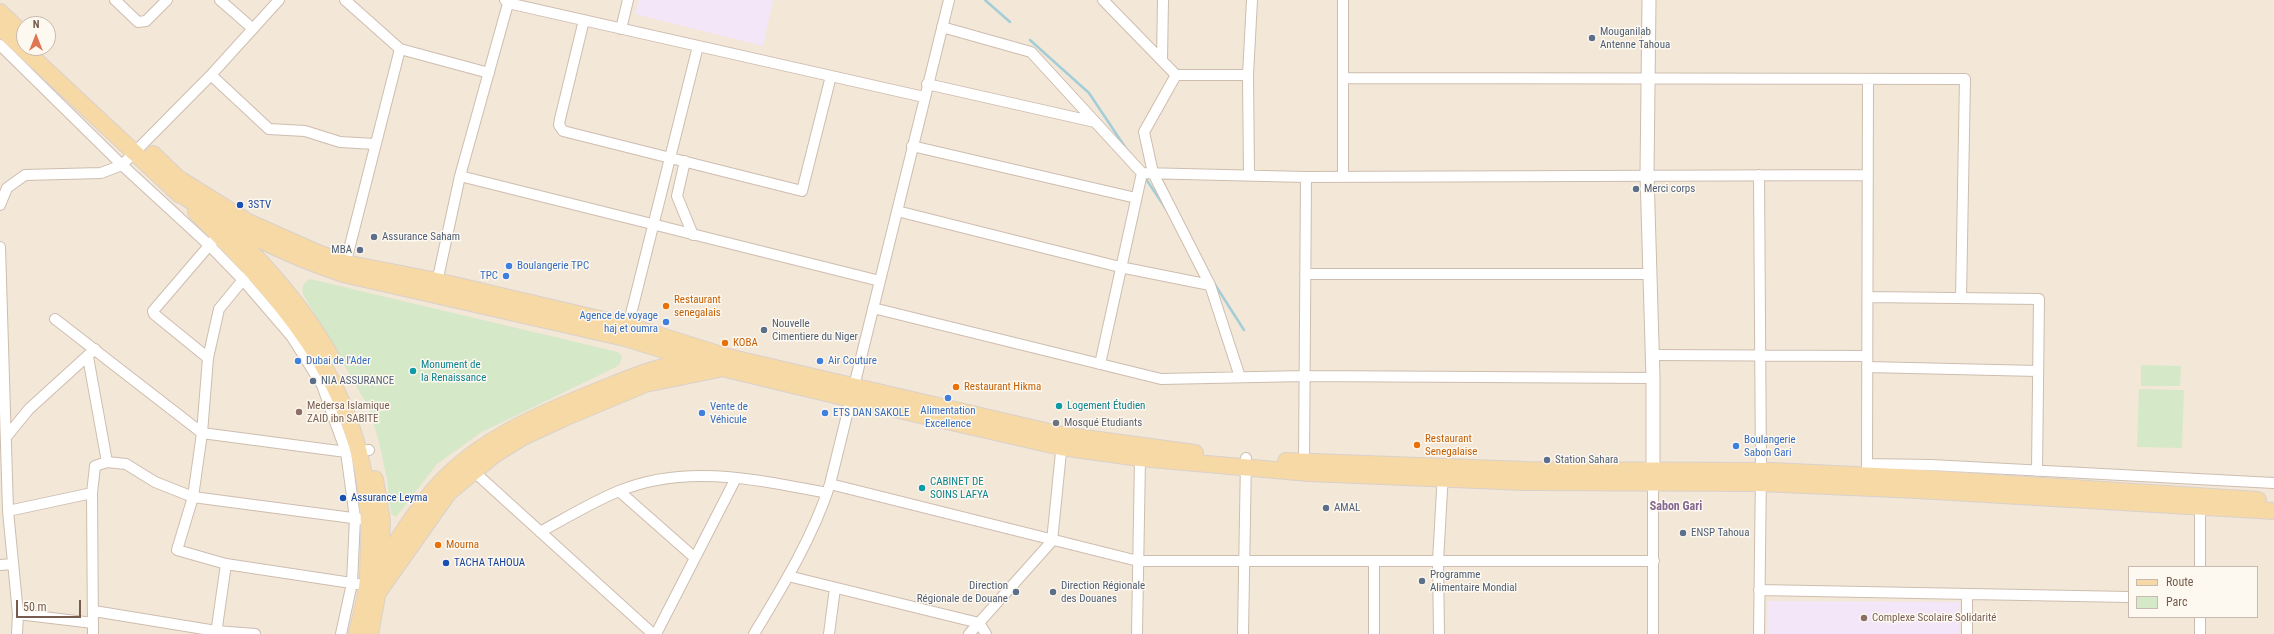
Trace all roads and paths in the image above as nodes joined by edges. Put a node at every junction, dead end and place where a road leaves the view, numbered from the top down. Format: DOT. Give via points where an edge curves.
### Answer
graph roads {
  1 [pos="115,0"];
  2 [pos="167,0"];
  3 [pos="220,0"];
  4 [pos="279,0"];
  5 [pos="346,0"];
  6 [pos="628,0"];
  7 [pos="949,0"];
  8 [pos="1103,0"];
  9 [pos="1163,0"];
  10 [pos="1252,0"];
  11 [pos="1343,0"];
  12 [pos="1649,0"];
  13 [pos="508,1"];
  14 [pos="0,12"];
  15 [pos="584,20"];
  16 [pos="0,27"];
  17 [pos="16,27"];
  18 [pos="942,27"];
  19 [pos="252,28"];
  20 [pos="621,29"];
  21 [pos="0,45"];
  22 [pos="698,46"];
  23 [pos="400,49"];
  24 [pos="42,56"];
  25 [pos="1162,60"];
  26 [pos="48,66"];
  27 [pos="489,73"];
  28 [pos="211,75"];
  29 [pos="1176,75"];
  30 [pos="1248,75"];
  31 [pos="830,76"];
  32 [pos="1343,78"];
  33 [pos="1649,80"];
  34 [pos="1868,80"];
  35 [pos="928,84"];
  36 [pos="924,98"];
  37 [pos="1095,122"];
  38 [pos="375,144"];
  39 [pos="912,146"];
  40 [pos="138,147"];
  41 [pos="669,158"];
  42 [pos="684,161"];
  43 [pos="122,165"];
  44 [pos="1142,172"];
  45 [pos="1153,173"];
  46 [pos="1647,174"];
  47 [pos="1249,175"];
  48 [pos="1759,175"];
  49 [pos="1868,175"];
  50 [pos="460,176"];
  51 [pos="1343,176"];
  52 [pos="1306,177"];
  53 [pos="177,184"];
  54 [pos="660,192"];
  55 [pos="677,196"];
  56 [pos="1136,198"];
  57 [pos="0,205"];
  58 [pos="897,211"];
  59 [pos="217,217"];
  60 [pos="652,225"];
  61 [pos="693,235"];
  62 [pos="214,239"];
  63 [pos="0,247"];
  64 [pos="1120,267"];
  65 [pos="344,269"];
  66 [pos="1306,274"];
  67 [pos="1650,274"];
  68 [pos="247,275"];
  69 [pos="880,281"];
  70 [pos="1210,285"];
  71 [pos="435,288"];
  72 [pos="1868,297"];
  73 [pos="1961,298"];
  74 [pos="873,308"];
  75 [pos="54,319"];
  76 [pos="627,332"];
  77 [pos="642,343"];
  78 [pos="95,349"];
  79 [pos="1653,355"];
  80 [pos="1760,356"];
  81 [pos="1867,356"];
  82 [pos="88,357"];
  83 [pos="208,358"];
  84 [pos="701,362"];
  85 [pos="725,363"];
  86 [pos="1100,364"];
  87 [pos="1867,367"];
  88 [pos="2038,371"];
  89 [pos="653,376"];
  90 [pos="1305,376"];
  91 [pos="1240,377"];
  92 [pos="1653,378"];
  93 [pos="852,393"];
  94 [pos="202,433"];
  95 [pos="7,436"];
  96 [pos="1062,441"];
  97 [pos="358,451"];
  98 [pos="1140,458"];
  99 [pos="108,462"];
  100 [pos="1304,462"];
  101 [pos="1246,464"];
  102 [pos="469,466"];
  103 [pos="1339,469"];
  104 [pos="1867,470"];
  105 [pos="2036,471"];
  106 [pos="1443,473"];
  107 [pos="1653,477"];
  108 [pos="1761,477"];
  109 [pos="736,478"];
  110 [pos="2274,483"];
  111 [pos="1918,484"];
  112 [pos="828,488"];
  113 [pos="619,491"];
  114 [pos="92,493"];
  115 [pos="192,497"];
  116 [pos="2274,501"];
  117 [pos="2201,502"];
  118 [pos="8,511"];
  119 [pos="2274,511"];
  120 [pos="369,520"];
  121 [pos="540,532"];
  122 [pos="1052,541"];
  123 [pos="695,558"];
  124 [pos="1244,560"];
  125 [pos="1138,561"];
  126 [pos="1374,561"];
  127 [pos="1438,561"];
  128 [pos="1654,561"];
  129 [pos="12,564"];
  130 [pos="226,564"];
  131 [pos="0,565"];
  132 [pos="2200,566"];
  133 [pos="380,567"];
  134 [pos="788,576"];
  135 [pos="366,587"];
  136 [pos="835,588"];
  137 [pos="1759,590"];
  138 [pos="1967,594"];
  139 [pos="2128,597"];
  140 [pos="94,611"];
  141 [pos="18,614"];
  142 [pos="2200,618"];
  143 [pos="94,623"];
  144 [pos="979,623"];
  145 [pos="216,633"];
  146 [pos="17,634"];
  147 [pos="93,634"];
  148 [pos="255,634"];
  149 [pos="341,634"];
  150 [pos="357,634"];
  151 [pos="370,634"];
  152 [pos="655,634"];
  153 [pos="754,634"];
  154 [pos="829,634"];
  155 [pos="969,634"];
  156 [pos="986,634"];
  157 [pos="1137,634"];
  158 [pos="1243,634"];
  159 [pos="1374,634"];
  160 [pos="1438,634"];
  161 [pos="1653,634"];
  162 [pos="1759,634"];
  163 [pos="1967,634"];
  164 [pos="2200,634"];
  1 -- 2 [label="street" via="138,22 146,20"];
  3 -- 19 [label="street"];
  4 -- 19 [label="street"];
  5 -- 23 [label="street"];
  6 -- 20 [label="street"];
  7 -- 18 [label="street"];
  8 -- 25 [label="street"];
  9 -- 25 [label="street"];
  10 -- 30 [label="street"];
  11 -- 32 [label="street"];
  12 -- 33 [label="street"];
  13 -- 15 [label="street"];
  13 -- 27 [label="street"];
  14 -- 17 [label="main road"];
  15 -- 20 [label="street"];
  15 -- 41 [label="street" via="559,125 563,131"];
  16 -- 26 [label="main road"];
  18 -- 35 [label="street"];
  18 -- 37 [label="street" via="1031,52"];
  19 -- 28 [label="street"];
  20 -- 22 [label="street"];
  21 -- 43 [label="street"];
  22 -- 31 [label="street"];
  22 -- 41 [label="street"];
  23 -- 27 [label="street"];
  23 -- 38 [label="street"];
  24 -- 26 [label="main road"];
  25 -- 29 [label="street"];
  26 -- 40 [label="main road"];
  27 -- 50 [label="street"];
  28 -- 38 [label="street" via="269,129 305,131 340,142"];
  28 -- 40 [label="street"];
  29 -- 30 [label="street"];
  29 -- 45 [label="street" via="1144,132"];
  30 -- 47 [label="street"];
  31 -- 36 [label="street"];
  31 -- 42 [label="street" via="802,190"];
  32 -- 33 [label="street"];
  32 -- 51 [label="street"];
  33 -- 34 [label="street"];
  33 -- 46 [label="street"];
  34 -- 49 [label="street"];
  34 -- 73 [label="street" via="1965,80"];
  35 -- 36 [label="street"];
  35 -- 37 [label="street"];
  36 -- 39 [label="street"];
  37 -- 44 [label="street"];
  38 -- 65 [label="street"];
  39 -- 56 [label="street"];
  39 -- 58 [label="street"];
  40 -- 43 [label="street"];
  40 -- 53 [label="main road"];
  41 -- 42 [label="street"];
  41 -- 54 [label="street"];
  42 -- 55 [label="street"];
  43 -- 57 [label="street" via="101,173 25,175 7,188"];
  43 -- 62 [label="street"];
  44 -- 45 [label="street"];
  44 -- 56 [label="street"];
  45 -- 47 [label="street"];
  45 -- 70 [label="street"];
  46 -- 48 [label="street"];
  46 -- 51 [label="street"];
  46 -- 67 [label="street"];
  47 -- 52 [label="street"];
  48 -- 49 [label="street"];
  48 -- 80 [label="street"];
  49 -- 72 [label="street"];
  50 -- 60 [label="street"];
  50 -- 71 [label="street"];
  51 -- 52 [label="street"];
  52 -- 66 [label="street"];
  53 -- 59 [label="main road"];
  53 -- 62 [label="main road"];
  53 -- 65 [label="main road"];
  54 -- 55 [label="street"];
  54 -- 60 [label="street"];
  55 -- 61 [label="street"];
  56 -- 64 [label="street"];
  58 -- 64 [label="street"];
  58 -- 69 [label="street"];
  59 -- 65 [label="main road" via="239,231 313,264"];
  59 -- 97 [label="main road" via="260,260 294,299 316,330 344,380 363,426"];
  60 -- 61 [label="street"];
  60 -- 76 [label="street"];
  61 -- 69 [label="street"];
  62 -- 68 [label="main road"];
  62 -- 83 [label="street" via="153,311"];
  63 -- 95 [label="street"];
  64 -- 70 [label="street"];
  64 -- 86 [label="street"];
  65 -- 71 [label="main road"];
  66 -- 67 [label="street"];
  66 -- 90 [label="street"];
  67 -- 79 [label="street"];
  68 -- 83 [label="street" via="219,308"];
  68 -- 97 [label="main road" via="307,337 335,385"];
  69 -- 74 [label="street"];
  70 -- 91 [label="street"];
  71 -- 76 [label="main road"];
  72 -- 73 [label="street"];
  72 -- 81 [label="street"];
  73 -- 88 [label="street" via="2039,299"];
  74 -- 86 [label="street"];
  74 -- 93 [label="street"];
  75 -- 78 [label="street"];
  76 -- 77 [label="main road"];
  76 -- 85 [label="main road"];
  77 -- 84 [label="main road"];
  77 -- 89 [label="main road"];
  78 -- 82 [label="street"];
  78 -- 94 [label="street"];
  79 -- 80 [label="street"];
  79 -- 92 [label="street"];
  80 -- 81 [label="street"];
  80 -- 108 [label="street"];
  81 -- 87 [label="street"];
  82 -- 95 [label="street" via="29,409"];
  82 -- 99 [label="street"];
  83 -- 94 [label="street"];
  84 -- 85 [label="main road"];
  84 -- 89 [label="main road" via="674,364"];
  85 -- 89 [label="main road"];
  85 -- 93 [label="main road"];
  85 -- 93 [label="main road" via="747,361"];
  86 -- 91 [label="street" via="1161,379"];
  87 -- 88 [label="street"];
  87 -- 104 [label="street"];
  88 -- 105 [label="street"];
  89 -- 102 [label="main road" via="558,407 517,427"];
  90 -- 91 [label="street"];
  90 -- 92 [label="street"];
  90 -- 100 [label="street"];
  92 -- 107 [label="street"];
  93 -- 96 [label="main road"];
  93 -- 112 [label="street"];
  94 -- 97 [label="street"];
  94 -- 115 [label="street"];
  95 -- 118 [label="street"];
  96 -- 98 [label="main road"];
  96 -- 101 [label="main road" via="1141,447"];
  96 -- 122 [label="street"];
  97 -- 120 [label="main road" via="363,468"];
  98 -- 101 [label="main road"];
  98 -- 125 [label="street"];
  99 -- 114 [label="street" via="95,466"];
  99 -- 115 [label="street" via="126,464 155,482"];
  100 -- 101 [label="main road"];
  100 -- 103 [label="main road"];
  101 -- 103 [label="main road"];
  101 -- 124 [label="street"];
  102 -- 121 [label="street"];
  102 -- 133 [label="main road" via="440,483"];
  102 -- 135 [label="main road"];
  103 -- 106 [label="main road"];
  104 -- 105 [label="street" via="1931,465"];
  104 -- 108 [label="main road"];
  104 -- 111 [label="main road"];
  105 -- 110 [label="street"];
  106 -- 107 [label="main road"];
  106 -- 127 [label="street"];
  107 -- 108 [label="main road"];
  107 -- 128 [label="street"];
  108 -- 111 [label="main road"];
  108 -- 137 [label="street"];
  109 -- 112 [label="street"];
  109 -- 113 [label="street" via="683,476"];
  109 -- 123 [label="street"];
  111 -- 117 [label="main road"];
  112 -- 122 [label="street"];
  112 -- 134 [label="street" via="821,512"];
  113 -- 121 [label="street"];
  113 -- 123 [label="street"];
  114 -- 118 [label="street"];
  114 -- 140 [label="street"];
  115 -- 120 [label="street"];
  115 -- 130 [label="street" via="177,550"];
  116 -- 117 [label="main road"];
  117 -- 119 [label="main road"];
  117 -- 132 [label="street"];
  118 -- 129 [label="street"];
  120 -- 133 [label="main road"];
  120 -- 135 [label="main road"];
  121 -- 152 [label="street"];
  122 -- 125 [label="street"];
  122 -- 144 [label="street"];
  123 -- 152 [label="street"];
  124 -- 125 [label="street"];
  124 -- 126 [label="street"];
  124 -- 158 [label="street"];
  125 -- 157 [label="street"];
  126 -- 127 [label="street"];
  126 -- 159 [label="street"];
  127 -- 128 [label="street"];
  127 -- 160 [label="street"];
  128 -- 161 [label="street"];
  129 -- 131 [label="street"];
  129 -- 141 [label="street"];
  130 -- 135 [label="street"];
  130 -- 145 [label="street"];
  133 -- 135 [label="main road"];
  134 -- 136 [label="street"];
  134 -- 153 [label="street"];
  135 -- 149 [label="street"];
  135 -- 150 [label="main road"];
  135 -- 151 [label="main road"];
  136 -- 144 [label="street"];
  136 -- 154 [label="street"];
  137 -- 138 [label="street"];
  137 -- 162 [label="street"];
  138 -- 139 [label="street"];
  138 -- 163 [label="street"];
  140 -- 143 [label="street"];
  140 -- 145 [label="street"];
  141 -- 143 [label="street"];
  141 -- 146 [label="street"];
  142 -- 164 [label="street"];
  143 -- 147 [label="street"];
  144 -- 155 [label="street"];
  144 -- 156 [label="street"];
  145 -- 148 [label="street"];
}
